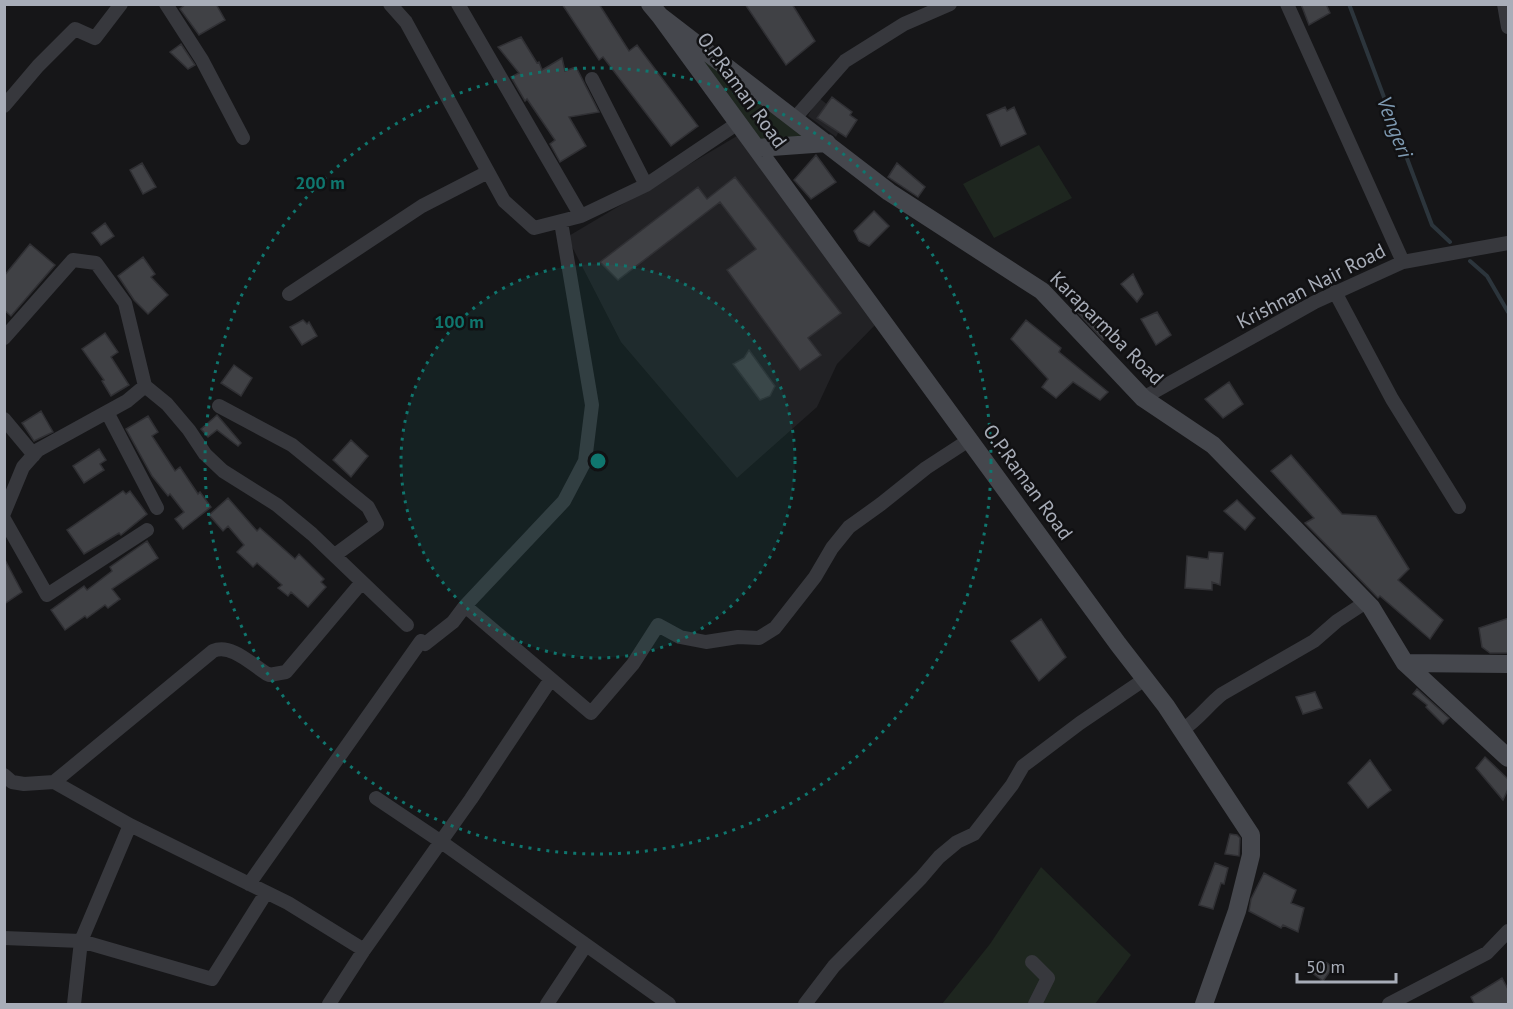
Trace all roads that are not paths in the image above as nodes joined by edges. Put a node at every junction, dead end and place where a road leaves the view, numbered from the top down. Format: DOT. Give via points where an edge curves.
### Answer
graph roads {
  1 [pos="121,4"];
  2 [pos="166,4"];
  3 [pos="390,4"];
  4 [pos="458,4"];
  5 [pos="950,4"];
  6 [pos="1287,4"];
  7 [pos="1504,4"];
  8 [pos="655,10"];
  9 [pos="1509,27"];
  10 [pos="592,79"];
  11 [pos="4,106"];
  12 [pos="795,118"];
  13 [pos="738,123"];
  14 [pos="243,138"];
  15 [pos="827,143"];
  16 [pos="757,148"];
  17 [pos="488,172"];
  18 [pos="646,185"];
  19 [pos="581,216"];
  20 [pos="561,222"];
  21 [pos="1509,243"];
  22 [pos="1403,262"];
  23 [pos="1335,292"];
  24 [pos="289,294"];
  25 [pos="4,338"];
  26 [pos="145,386"];
  27 [pos="1143,398"];
  28 [pos="219,406"];
  29 [pos="107,412"];
  30 [pos="4,419"];
  31 [pos="969,440"];
  32 [pos="34,455"];
  33 [pos="1459,507"];
  34 [pos="157,508"];
  35 [pos="4,513"];
  36 [pos="4,519"];
  37 [pos="147,530"];
  38 [pos="335,555"];
  39 [pos="362,582"];
  40 [pos="1366,602"];
  41 [pos="465,606"];
  42 [pos="407,625"];
  43 [pos="1405,663"];
  44 [pos="1509,664"];
  45 [pos="551,679"];
  46 [pos="1145,679"];
  47 [pos="1182,730"];
  48 [pos="1509,758"];
  49 [pos="4,775"];
  50 [pos="54,782"];
  51 [pos="376,798"];
  52 [pos="130,825"];
  53 [pos="440,841"];
  54 [pos="249,884"];
  55 [pos="266,892"];
  56 [pos="1509,931"];
  57 [pos="4,938"];
  58 [pos="81,941"];
  59 [pos="586,945"];
  60 [pos="364,950"];
  61 [pos="1032,962"];
  62 [pos="74,1005"];
  63 [pos="330,1005"];
  64 [pos="547,1005"];
  65 [pos="669,1005"];
  66 [pos="805,1005"];
  67 [pos="1035,1005"];
  68 [pos="1204,1005"];
  69 [pos="1389,1005"];
  1 -- 11 [label="street" via="95,38 75,29"];
  2 -- 14 [label="street" via="202,60"];
  3 -- 17 [label="street" via="406,22"];
  4 -- 19 [label="street"];
  5 -- 12 [label="street" via="904,24 845,61"];
  6 -- 22 [label="street"];
  7 -- 9 [label="street"];
  8 -- 12 [label="street, Karaparmba Road"];
  8 -- 13 [label="street, O.P.Raman Road"];
  10 -- 18 [label="street"];
  12 -- 15 [label="street, Karaparmba Road"];
  13 -- 16 [label="street, O.P.Raman Road"];
  13 -- 18 [label="street"];
  15 -- 16 [label="street"];
  15 -- 27 [label="street, Karaparmba Road" via="889,192 1042,291"];
  16 -- 31 [label="street, O.P.Raman Road"];
  17 -- 20 [label="street" via="504,201 534,228"];
  17 -- 24 [label="street" via="422,206"];
  18 -- 19 [label="street"];
  19 -- 20 [label="street"];
  20 -- 41 [label="street" via="592,405 585,461 564,501"];
  21 -- 22 [label="street, Krishnan Nair Road"];
  22 -- 23 [label="street, Krishnan Nair Road"];
  23 -- 27 [label="street, Krishnan Nair Road"];
  23 -- 33 [label="street" via="1392,399"];
  25 -- 26 [label="street" via="73,260 96,263 125,303"];
  26 -- 29 [label="street"];
  26 -- 38 [label="street" via="167,404 223,471 277,505"];
  27 -- 40 [label="street, Karaparmba Road" via="1213,445"];
  28 -- 38 [label="street" via="292,445 368,507 377,524"];
  29 -- 32 [label="street"];
  29 -- 34 [label="street"];
  30 -- 32 [label="street"];
  31 -- 45 [label="street" via="849,527 775,628 759,638 706,642 680,637 658,625 633,664 591,713"];
  31 -- 46 [label="street, O.P.Raman Road"];
  32 -- 35 [label="street" via="23,467"];
  36 -- 37 [label="street" via="47,595"];
  38 -- 39 [label="street"];
  39 -- 42 [label="street"];
  39 -- 50 [label="street" via="286,672 269,675 232,651 213,651"];
  40 -- 43 [label="street, Karaparmba Road"];
  40 -- 47 [label="street" via="1314,641 1222,694"];
  41 -- 45 [label="street"];
  41 -- 54 [label="street" via="453,622 425,644 421,641"];
  43 -- 44 [label="street"];
  43 -- 48 [label="street, Karaparmba Road"];
  45 -- 53 [label="street"];
  46 -- 47 [label="street, O.P.Raman Road"];
  46 -- 66 [label="street" via="1023,766 974,834 939,856 834,966"];
  47 -- 68 [label="street, O.P.Raman Road" via="1251,835 1252,844 1237,911"];
  49 -- 50 [label="street" via="12,782 24,784"];
  50 -- 52 [label="street"];
  51 -- 53 [label="street"];
  52 -- 54 [label="street"];
  52 -- 58 [label="street"];
  53 -- 59 [label="street"];
  53 -- 60 [label="street"];
  54 -- 55 [label="street"];
  55 -- 58 [label="street" via="213,979"];
  55 -- 60 [label="street"];
  56 -- 69 [label="street" via="1487,953"];
  57 -- 58 [label="street"];
  58 -- 62 [label="street"];
  59 -- 64 [label="street"];
  59 -- 65 [label="street"];
  60 -- 63 [label="street"];
  61 -- 67 [label="street" via="1048,978"];
}
